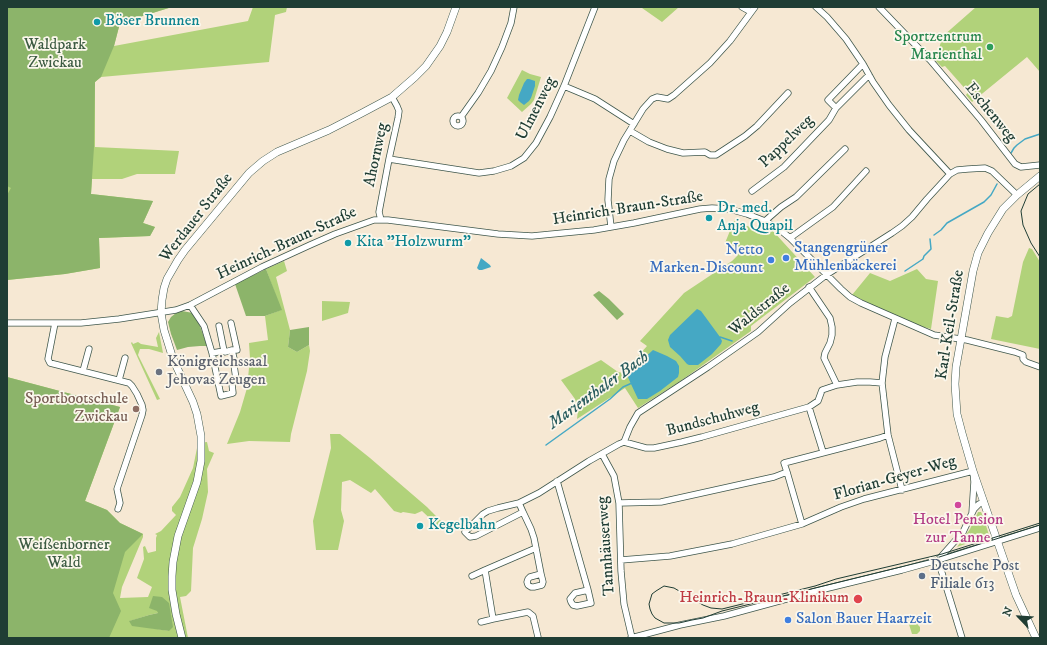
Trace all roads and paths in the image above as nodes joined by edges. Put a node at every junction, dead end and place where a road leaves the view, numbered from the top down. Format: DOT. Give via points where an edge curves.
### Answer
graph roads {
  1 [pos="456,7"];
  2 [pos="514,7"];
  3 [pos="595,7"];
  4 [pos="742,7"];
  5 [pos="755,7"];
  6 [pos="816,7"];
  7 [pos="879,7"];
  8 [pos="751,12"];
  9 [pos="863,64"];
  10 [pos="868,75"];
  11 [pos="564,86"];
  12 [pos="788,93"];
  13 [pos="392,97"];
  14 [pos="836,108"];
  15 [pos="461,117"];
  16 [pos="634,124"];
  17 [pos="630,131"];
  18 [pos="846,149"];
  19 [pos="389,159"];
  20 [pos="1040,165"];
  21 [pos="866,172"];
  22 [pos="950,174"];
  23 [pos="1040,176"];
  24 [pos="752,191"];
  25 [pos="1017,195"];
  26 [pos="381,220"];
  27 [pos="765,221"];
  28 [pos="611,227"];
  29 [pos="790,238"];
  30 [pos="826,275"];
  31 [pos="809,288"];
  32 [pos="190,304"];
  33 [pos="161,313"];
  34 [pos="895,319"];
  35 [pos="7,323"];
  36 [pos="55,323"];
  37 [pos="231,323"];
  38 [pos="219,326"];
  39 [pos="961,339"];
  40 [pos="89,349"];
  41 [pos="232,350"];
  42 [pos="224,351"];
  43 [pos="212,353"];
  44 [pos="125,358"];
  45 [pos="1040,367"];
  46 [pos="82,371"];
  47 [pos="119,380"];
  48 [pos="882,384"];
  49 [pos="837,385"];
  50 [pos="809,407"];
  51 [pos="888,435"];
  52 [pos="624,442"];
  53 [pos="823,452"];
  54 [pos="602,454"];
  55 [pos="973,471"];
  56 [pos="787,472"];
  57 [pos="557,481"];
  58 [pos="902,490"];
  59 [pos="984,502"];
  60 [pos="519,503"];
  61 [pos="619,503"];
  62 [pos="118,509"];
  63 [pos="523,512"];
  64 [pos="972,513"];
  65 [pos="802,524"];
  66 [pos="1040,528"];
  67 [pos="997,542"];
  68 [pos="536,548"];
  69 [pos="621,560"];
  70 [pos="938,560"];
  71 [pos="485,570"];
  72 [pos="541,574"];
  73 [pos="472,576"];
  74 [pos="588,590"];
  75 [pos="493,619"];
  76 [pos="481,622"];
  77 [pos="182,638"];
  78 [pos="540,638"];
  79 [pos="631,638"];
  80 [pos="962,638"];
  81 [pos="1036,638"];
  1 -- 13 [label="main road, Werdauer Straße" via="447,32 426,66"];
  2 -- 15 [label="street" via="511,23 490,71"];
  3 -- 11 [label="street, Ulmenweg"];
  4 -- 8 [label="street"];
  5 -- 8 [label="street"];
  6 -- 9 [label="street" via="846,39"];
  7 -- 20 [label="street, Eschenweg" via="930,60 1015,164 1021,167"];
  8 -- 16 [label="street" via="730,42 710,64 674,95 652,99"];
  9 -- 10 [label="street"];
  9 -- 14 [label="street" via="828,100"];
  10 -- 14 [label="street, Pappelweg"];
  10 -- 22 [label="street" via="909,130"];
  11 -- 16 [label="street" via="595,99"];
  11 -- 19 [label="street, Ulmenweg" via="536,143 524,158 511,166 479,172"];
  12 -- 17 [label="street" via="757,126 716,155 705,152 683,153 667,149"];
  13 -- 19 [label="street, Ahornweg" via="399,111"];
  13 -- 33 [label="main road, Werdauer Straße" via="329,130 277,152 249,174 178,260 164,288"];
  14 -- 24 [label="street, Pappelweg" via="784,168"];
  16 -- 17 [label="street"];
  17 -- 28 [label="street" via="614,161 609,179"];
  18 -- 27 [label="street" via="796,197"];
  19 -- 26 [label="street, Ahornweg" via="379,212"];
  21 -- 29 [label="street" via="833,207"];
  22 -- 25 [label="street" via="957,170 985,168 992,171"];
  22 -- 30 [label="street, Waldstraße" via="902,226"];
  23 -- 25 [label="main road, Karl-Keil-Straße"];
  25 -- 39 [label="main road, Karl-Keil-Straße" via="992,225 978,254"];
  26 -- 28 [label="street, Heinrich-Braun-Straße" via="532,236"];
  26 -- 32 [label="street, Heinrich-Braun-Straße" via="370,221 310,245"];
  27 -- 28 [label="street, Heinrich-Braun-Straße" via="729,209 712,208"];
  27 -- 29 [label="street, Heinrich-Braun-Straße"];
  29 -- 30 [label="street, Heinrich-Braun-Straße"];
  30 -- 31 [label="street, Waldstraße"];
  30 -- 34 [label="street, Heinrich-Braun-Straße" via="850,297"];
  31 -- 49 [label="street" via="830,318 832,335 824,358"];
  31 -- 52 [label="street, Waldstraße" via="758,332 638,413"];
  32 -- 33 [label="street, Heinrich-Braun-Straße"];
  32 -- 43 [label="street" via="204,326"];
  33 -- 36 [label="street, Heinrich-Braun-Straße" via="119,320"];
  33 -- 77 [label="main road, Werdauer Straße" via="171,352 193,402 201,436 201,461 194,494 178,536 173,562 173,594"];
  34 -- 39 [label="street, Heinrich-Braun-Straße" via="934,335"];
  34 -- 48 [label="street" via="885,356"];
  35 -- 36 [label="street, Heinrich-Braun-Straße"];
  36 -- 46 [label="street" via="48,359 50,363"];
  37 -- 41 [label="street" via="236,350"];
  38 -- 42 [label="street"];
  39 -- 45 [label="street, Heinrich-Braun-Straße" via="1015,352 1023,355 1026,362"];
  39 -- 55 [label="main road, Karl-Keil-Straße" via="956,370 957,414"];
  40 -- 46 [label="street"];
  41 -- 42 [label="street"];
  41 -- 43 [label="street" via="236,379 232,384 233,393 221,396"];
  42 -- 43 [label="street"];
  44 -- 47 [label="street"];
  46 -- 47 [label="street"];
  47 -- 62 [label="street" via="132,386 143,410 117,489 120,503"];
  48 -- 49 [label="street" via="857,382"];
  48 -- 51 [label="street"];
  49 -- 50 [label="street" via="822,390 818,401"];
  50 -- 52 [label="street, Bundschuhweg" via="663,446 646,448"];
  50 -- 53 [label="street"];
  51 -- 53 [label="street"];
  51 -- 58 [label="street"];
  52 -- 54 [label="street"];
  53 -- 56 [label="street" via="784,463"];
  54 -- 57 [label="street"];
  54 -- 61 [label="street, Tannhäuserweg" via="614,476"];
  55 -- 58 [label="street, Florian-Geyer-Weg"];
  55 -- 59 [label="main road, Karl-Keil-Straße"];
  55 -- 64 [label="street, Karl-Keil-Straße"];
  56 -- 61 [label="street" via="661,502"];
  56 -- 65 [label="street"];
  57 -- 60 [label="street"];
  57 -- 74 [label="street"];
  58 -- 65 [label="street, Florian-Geyer-Weg" via="849,504"];
  59 -- 64 [label="street, Karl-Keil-Straße"];
  59 -- 67 [label="main road"];
  60 -- 63 [label="street"];
  60 -- 63 [label="street" via="488,511 465,532 470,537 476,536"];
  61 -- 69 [label="street, Tannhäuserweg"];
  63 -- 68 [label="street"];
  64 -- 70 [label="street, Karl-Keil-Straße" via="963,532"];
  65 -- 69 [label="street, Florian-Geyer-Weg" via="732,544 670,556"];
  66 -- 67 [label="street"];
  67 -- 70 [label="street"];
  67 -- 81 [label="main road" via="1016,595"];
  68 -- 71 [label="street"];
  68 -- 72 [label="street"];
  69 -- 79 [label="street, Tannhäuserweg" via="624,604"];
  70 -- 79 [label="street"];
  70 -- 80 [label="street"];
  71 -- 73 [label="street"];
  71 -- 75 [label="street"];
  75 -- 76 [label="street"];
  75 -- 78 [label="street" via="528,612 533,616"];
}
